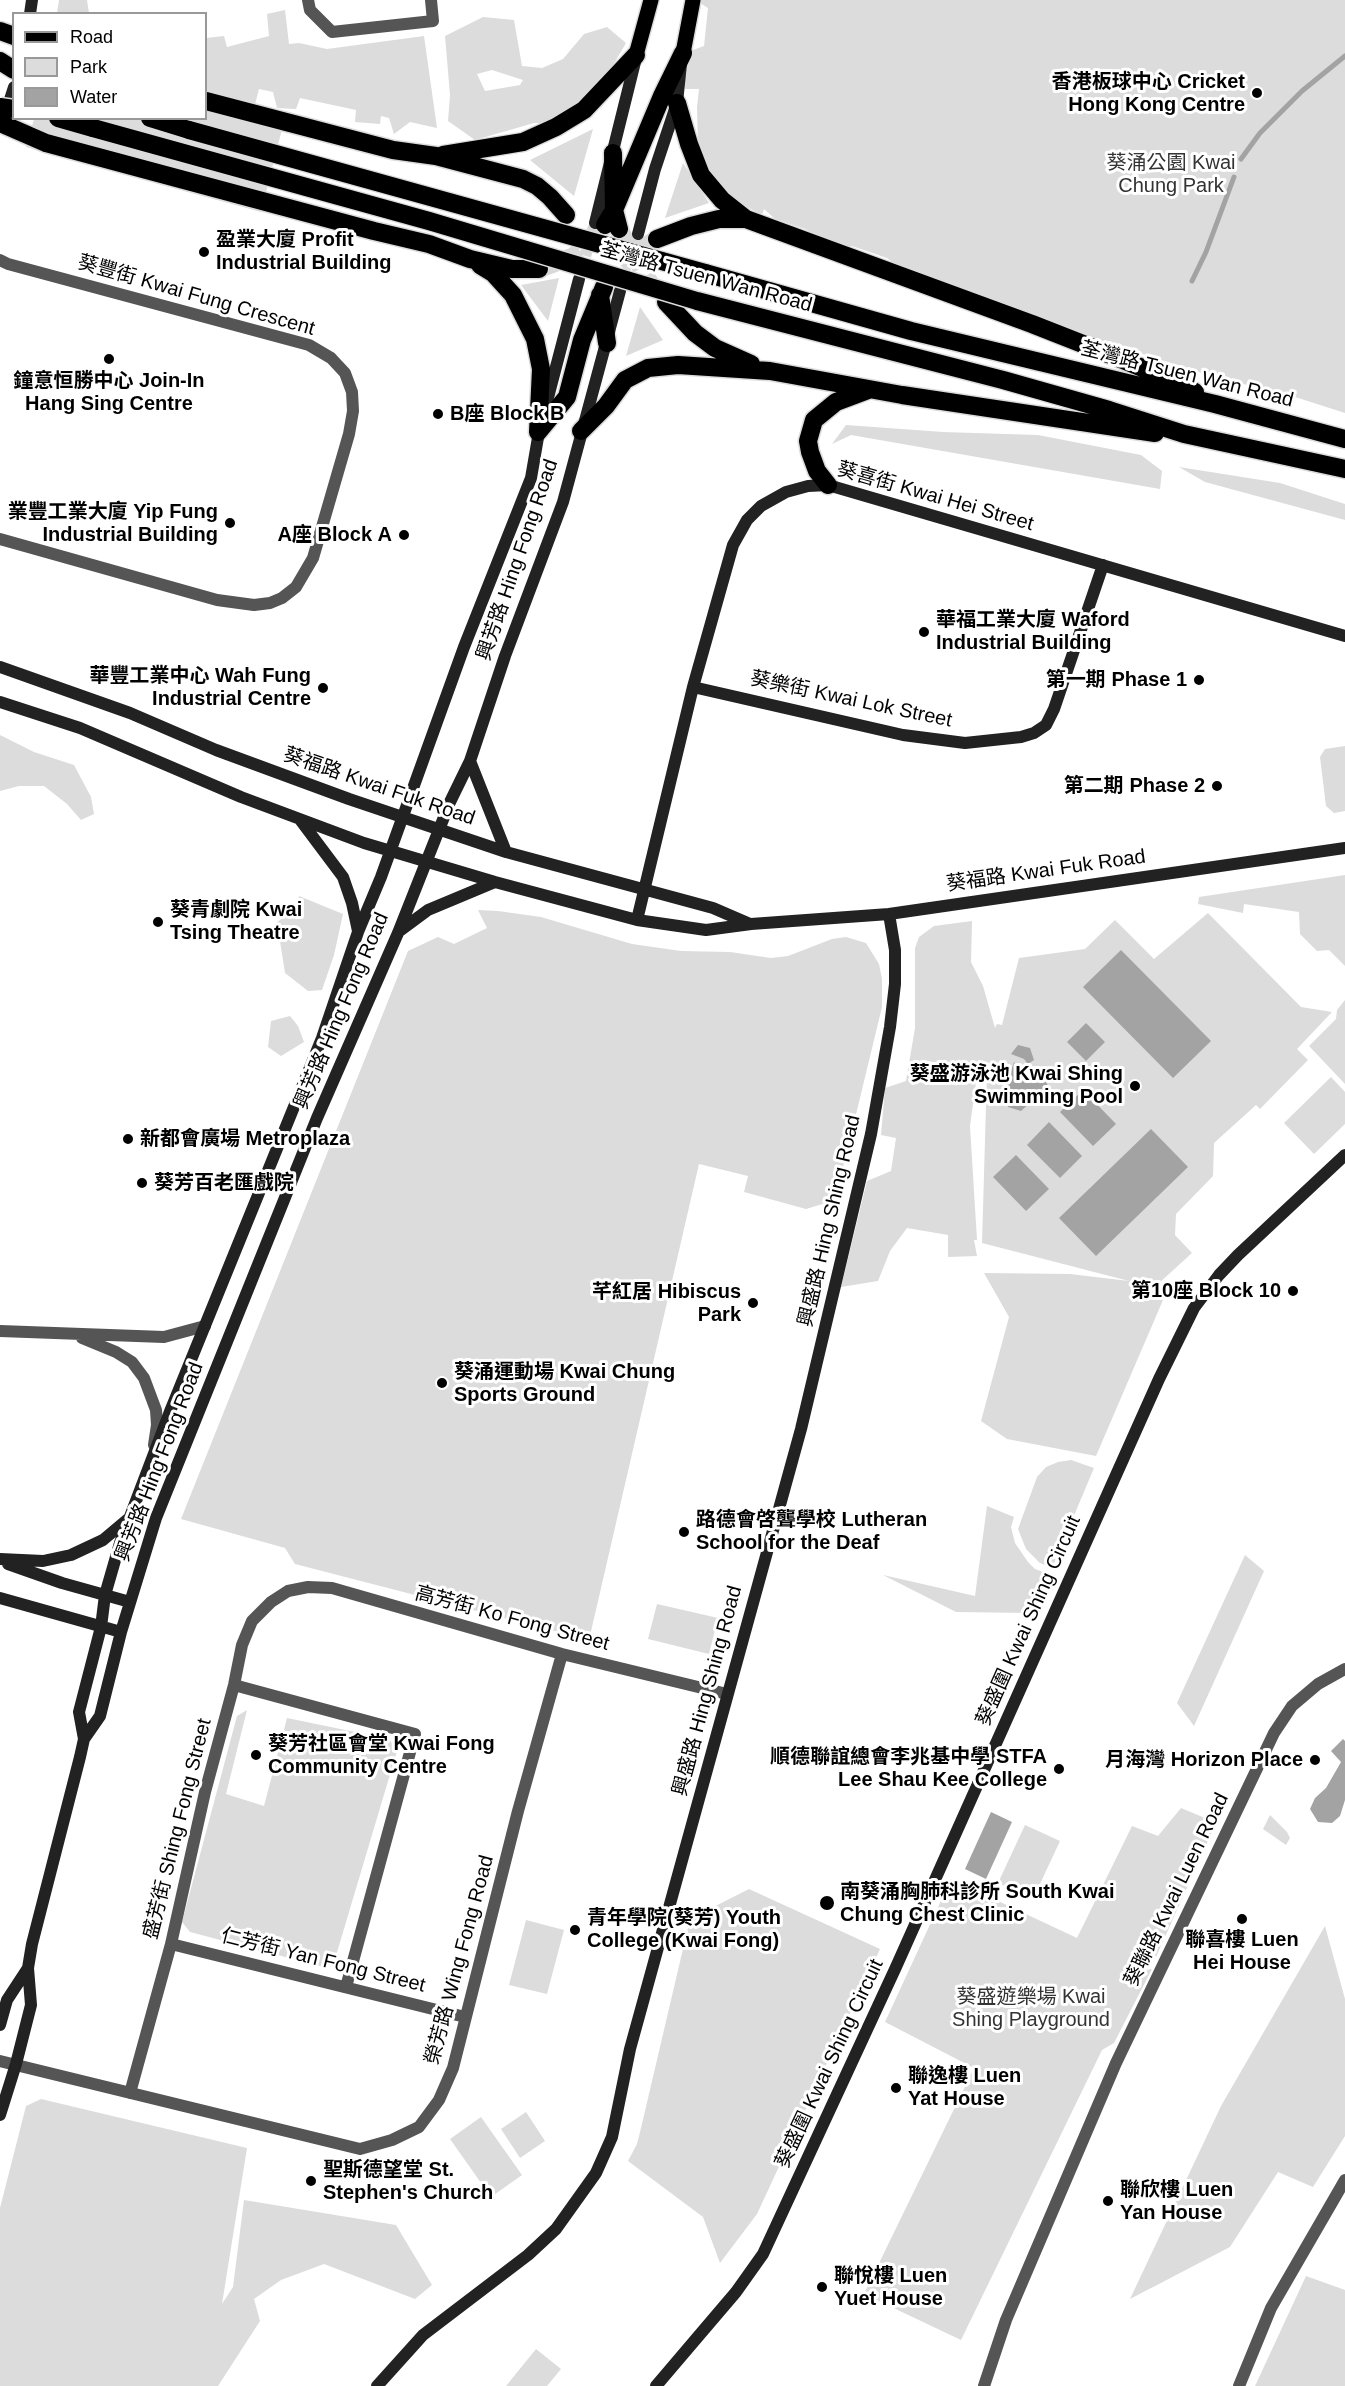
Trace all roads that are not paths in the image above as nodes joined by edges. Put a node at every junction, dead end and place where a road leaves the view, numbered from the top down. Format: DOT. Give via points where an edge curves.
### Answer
graph roads {
  1 [pos="431,0"];
  2 [pos="651,0"];
  3 [pos="693,0"];
  4 [pos="309,5"];
  5 [pos="683,54"];
  6 [pos="636,55"];
  7 [pos="12,93"];
  8 [pos="207,101"];
  9 [pos="677,103"];
  10 [pos="65,120"];
  11 [pos="157,120"];
  12 [pos="0,123"];
  13 [pos="0,132"];
  14 [pos="613,153"];
  15 [pos="436,156"];
  16 [pos="566,215"];
  17 [pos="747,219"];
  18 [pos="638,234"];
  19 [pos="657,239"];
  20 [pos="471,259"];
  21 [pos="0,260"];
  22 [pos="539,269"];
  23 [pos="579,279"];
  24 [pos="666,302"];
  25 [pos="607,344"];
  26 [pos="770,371"];
  27 [pos="869,390"];
  28 [pos="1215,404"];
  29 [pos="581,431"];
  30 [pos="538,432"];
  31 [pos="1184,434"];
  32 [pos="1345,439"];
  33 [pos="1345,469"];
  34 [pos="828,485"];
  35 [pos="0,540"];
  36 [pos="1103,565"];
  37 [pos="1345,636"];
  38 [pos="0,667"];
  39 [pos="693,687"];
  40 [pos="0,702"];
  41 [pos="470,760"];
  42 [pos="402,817"];
  43 [pos="299,820"];
  44 [pos="439,830"];
  45 [pos="1345,848"];
  46 [pos="390,851"];
  47 [pos="506,852"];
  48 [pos="426,862"];
  49 [pos="495,882"];
  50 [pos="644,890"];
  51 [pos="889,914"];
  52 [pos="637,920"];
  53 [pos="751,924"];
  54 [pos="358,932"];
  55 [pos="398,933"];
  56 [pos="1345,1155"];
  57 [pos="205,1326"];
  58 [pos="0,1331"];
  59 [pos="64,1333"];
  60 [pos="149,1468"];
  61 [pos="130,1517"];
  62 [pos="0,1560"];
  63 [pos="288,1591"];
  64 [pos="105,1595"];
  65 [pos="0,1598"];
  66 [pos="130,1602"];
  67 [pos="101,1627"];
  68 [pos="121,1632"];
  69 [pos="562,1654"];
  70 [pos="1345,1669"];
  71 [pos="234,1685"];
  72 [pos="727,1694"];
  73 [pos="84,1739"];
  74 [pos="171,1944"];
  75 [pos="28,1968"];
  76 [pos="346,1987"];
  77 [pos="465,2017"];
  78 [pos="0,2025"];
  79 [pos="0,2061"];
  80 [pos="16,2064"];
  81 [pos="130,2093"];
  82 [pos="0,2115"];
  83 [pos="1345,2180"];
  84 [pos="377,2386"];
  85 [pos="656,2386"];
  86 [pos="984,2386"];
  87 [pos="1239,2386"];
  1 -- 4 [label="street" via="433,21 332,32"];
  2 -- 6 [label="main road"];
  3 -- 5 [label="main road"];
  5 -- 9 [label="main road"];
  5 -- 14 [label="highway" via="608,222"];
  6 -- 14 [label="main road"];
  6 -- 15 [label="highway" via="584,110 556,127 523,142"];
  7 -- 13 [label="main road"];
  8 -- 15 [label="highway" via="393,150"];
  9 -- 17 [label="highway" via="701,175 722,200"];
  9 -- 18 [label="main road"];
  10 -- 31 [label="highway, 荃灣路 Tsuen Wan Road, bridge" via="429,221 669,294 1014,383"];
  11 -- 28 [label="highway, 荃灣路 Tsuen Wan Road, bridge" via="911,331"];
  12 -- 20 [label="highway, bridge" via="46,143 429,244"];
  15 -- 16 [label="highway" via="523,179 550,196"];
  17 -- 19 [label="highway" via="719,219"];
  17 -- 28 [label="highway" via="1116,357 1181,384"];
  20 -- 22 [label="highway" via="512,269"];
  20 -- 30 [label="highway" via="493,273 513,295 535,339 541,369"];
  21 -- 35 [label="street, 葵豐街 Kwai Fung Crescent" via="309,345 332,358 345,373 353,411 313,558 296,588 270,603 217,600"];
  23 -- 30 [label="main road, 興芳路 Hing Fong Road"];
  24 -- 26 [label="highway" via="715,348"];
  25 -- 29 [label="main road, 興芳路 Hing Fong Road"];
  25 -- 30 [label="highway" via="606,289 579,349 567,397"];
  26 -- 27 [label="highway"];
  26 -- 29 [label="highway" via="678,365 648,368 625,380"];
  27 -- 31 [label="highway" via="1104,427"];
  27 -- 34 [label="highway" via="836,402 814,420 808,441 810,452"];
  28 -- 32 [label="highway, 荃灣路 Tsuen Wan Road"];
  29 -- 41 [label="main road, 興芳路 Hing Fong Road" via="563,502"];
  30 -- 42 [label="main road, 興芳路 Hing Fong Road" via="531,478"];
  31 -- 33 [label="highway, 荃灣路 Tsuen Wan Road"];
  34 -- 36 [label="main road, 葵喜街 Kwai Hei Street"];
  34 -- 39 [label="main road, 葵喜街 Kwai Hei Street" via="786,492 761,506 747,520 733,544"];
  36 -- 37 [label="main road, 葵喜街 Kwai Hei Street"];
  36 -- 39 [label="main road, 葵樂街 Kwai Lok Street" via="1054,709 1046,725 1021,737 965,743 903,735"];
  38 -- 42 [label="main road, 葵福路 Kwai Fuk Road"];
  39 -- 50 [label="main road, 葵喜街 Kwai Hei Street"];
  40 -- 43 [label="main road, 葵福路 Kwai Fuk Road" via="80,728"];
  41 -- 44 [label="main road, 興芳路 Hing Fong Road"];
  41 -- 47 [label="main road"];
  42 -- 44 [label="main road, 葵福路 Kwai Fuk Road"];
  42 -- 46 [label="main road, 興芳路 Hing Fong Road"];
  43 -- 46 [label="main road, 葵福路 Kwai Fuk Road"];
  43 -- 54 [label="main road" via="343,877"];
  44 -- 47 [label="main road, 葵福路 Kwai Fuk Road"];
  44 -- 48 [label="main road, 興芳路 Hing Fong Road"];
  45 -- 51 [label="main road, 葵福路 Kwai Fuk Road"];
  46 -- 48 [label="main road, 葵福路 Kwai Fuk Road"];
  46 -- 54 [label="main road, 興芳路 Hing Fong Road"];
  47 -- 50 [label="main road, 葵福路 Kwai Fuk Road"];
  48 -- 49 [label="main road, 葵福路 Kwai Fuk Road"];
  48 -- 55 [label="main road, 興芳路 Hing Fong Road"];
  49 -- 52 [label="main road, 葵福路 Kwai Fuk Road"];
  49 -- 55 [label="main road" via="428,910"];
  50 -- 52 [label="main road, 葵喜街 Kwai Hei Street"];
  50 -- 53 [label="main road, 葵福路 Kwai Fuk Road" via="713,908"];
  51 -- 53 [label="main road, 葵福路 Kwai Fuk Road"];
  51 -- 72 [label="main road, 興盛路 Hing Shing Road" via="895,984 871,1134 801,1429"];
  52 -- 53 [label="main road, 葵福路 Kwai Fuk Road" via="706,930"];
  54 -- 57 [label="main road, 興芳路 Hing Fong Road" via="322,1038"];
  55 -- 66 [label="main road, 興芳路 Hing Fong Road" via="317,1118 156,1518"];
  56 -- 85 [label="main road, 葵盛圍 Kwai Shing Circuit" via="1238,1255 1194,1308 763,2254"];
  57 -- 59 [label="street" via="164,1337"];
  57 -- 60 [label="main road, 興芳路 Hing Fong Road"];
  58 -- 59 [label="street"];
  59 -- 60 [label="street" via="116,1352 132,1362 144,1378 157,1425"];
  60 -- 61 [label="main road, 興芳路 Hing Fong Road"];
  61 -- 62 [label="main road" via="104,1540 71,1555 43,1561"];
  61 -- 64 [label="main road, 興芳路 Hing Fong Road"];
  62 -- 64 [label="main road"];
  63 -- 69 [label="street, 高芳街 Ko Fong Street" via="332,1588"];
  63 -- 71 [label="street, 盛芳街 Shing Fong Street" via="252,1621 242,1645"];
  64 -- 66 [label="main road"];
  64 -- 67 [label="main road, 興芳路 Hing Fong Road"];
  65 -- 67 [label="main road"];
  66 -- 68 [label="main road, 興芳路 Hing Fong Road"];
  67 -- 68 [label="main road"];
  67 -- 73 [label="main road, 興芳路 Hing Fong Road" via="79,1712"];
  68 -- 73 [label="main road, 興芳路 Hing Fong Road" via="100,1716"];
  69 -- 72 [label="street, 高芳街 Ko Fong Street"];
  69 -- 77 [label="street, 榮芳路 Wing Fong Road"];
  70 -- 86 [label="street, 葵聯路 Kwai Luen Road" via="1318,1684 1292,1706 1274,1733 1116,2063 1006,2320"];
  71 -- 74 [label="street, 盛芳街 Shing Fong Street"];
  71 -- 76 [label="street" via="416,1734"];
  72 -- 84 [label="main road, 興盛路 Hing Shing Road" via="628,2057 612,2137 596,2174 556,2229 423,2335"];
  73 -- 75 [label="main road, 興芳路 Hing Fong Road"];
  74 -- 76 [label="street, 仁芳街 Yan Fong Street"];
  74 -- 81 [label="street, 盛芳街 Shing Fong Street"];
  75 -- 78 [label="main road, 興芳路 Hing Fong Road" via="7,2000"];
  75 -- 80 [label="main road, 興芳路 Hing Fong Road" via="30,2005"];
  76 -- 77 [label="street, 仁芳街 Yan Fong Street"];
  77 -- 81 [label="street, 榮芳路 Wing Fong Road" via="453,2068 439,2100 419,2127 360,2149"];
  79 -- 80 [label="street, 榮芳路 Wing Fong Road"];
  80 -- 81 [label="street, 榮芳路 Wing Fong Road"];
  80 -- 82 [label="main road, 興芳路 Hing Fong Road"];
  83 -- 87 [label="street" via="1270,2308"];
}
